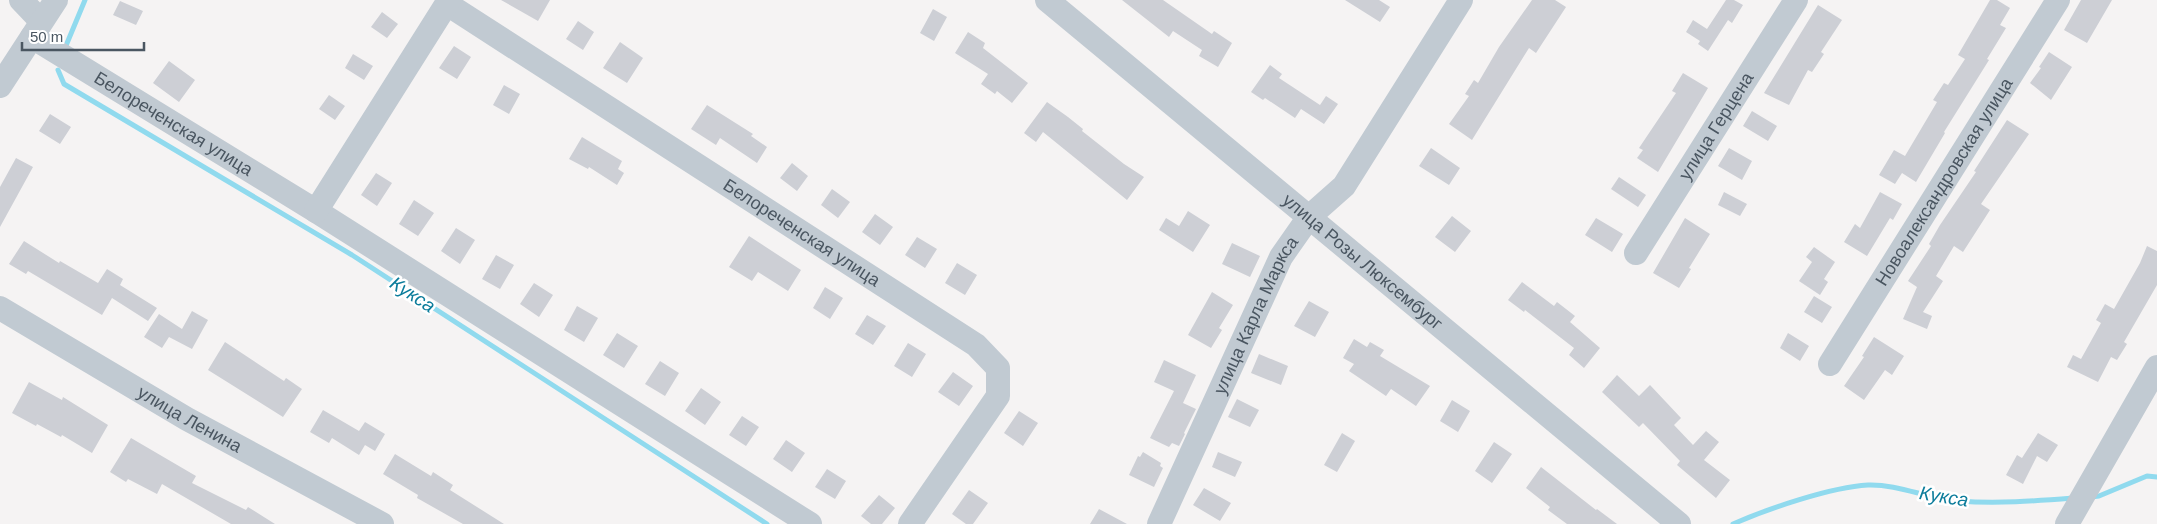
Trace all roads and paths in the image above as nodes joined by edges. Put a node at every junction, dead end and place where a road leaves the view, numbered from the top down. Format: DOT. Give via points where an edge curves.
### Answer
graph roads {
  1 [pos="21,0"];
  2 [pos="56,0"];
  3 [pos="1047,0"];
  4 [pos="1461,0"];
  5 [pos="1796,0"];
  6 [pos="2058,0"];
  7 [pos="448,2"];
  8 [pos="37,29"];
  9 [pos="0,86"];
  10 [pos="316,211"];
  11 [pos="1310,218"];
  12 [pos="1636,253"];
  13 [pos="0,308"];
  14 [pos="1830,364"];
  15 [pos="2157,367"];
  16 [pos="2071,517"];
  17 [pos="382,524"];
  18 [pos="810,524"];
  19 [pos="910,524"];
  20 [pos="1159,524"];
  21 [pos="1679,524"];
  1 -- 8 [label="street"];
  2 -- 8 [label="street"];
  3 -- 11 [label="street, улица Розы Люксембург"];
  4 -- 11 [label="street, улица Карла Маркса" via="1344,186"];
  5 -- 12 [label="street, улица Герцена"];
  6 -- 14 [label="street, Новоалександровская улица"];
  7 -- 10 [label="street, Белореченская улица"];
  7 -- 19 [label="street, Белореченская улица" via="976,345 998,368 998,396"];
  8 -- 9 [label="street"];
  8 -- 10 [label="street, Белореченская улица"];
  10 -- 18 [label="street, Белореченская улица"];
  11 -- 20 [label="street, улица Карла Маркса" via="1281,257"];
  11 -- 21 [label="street, улица Розы Люксембург"];
  13 -- 17 [label="street, улица Ленина" via="187,419"];
  15 -- 16 [label="street"];
}
